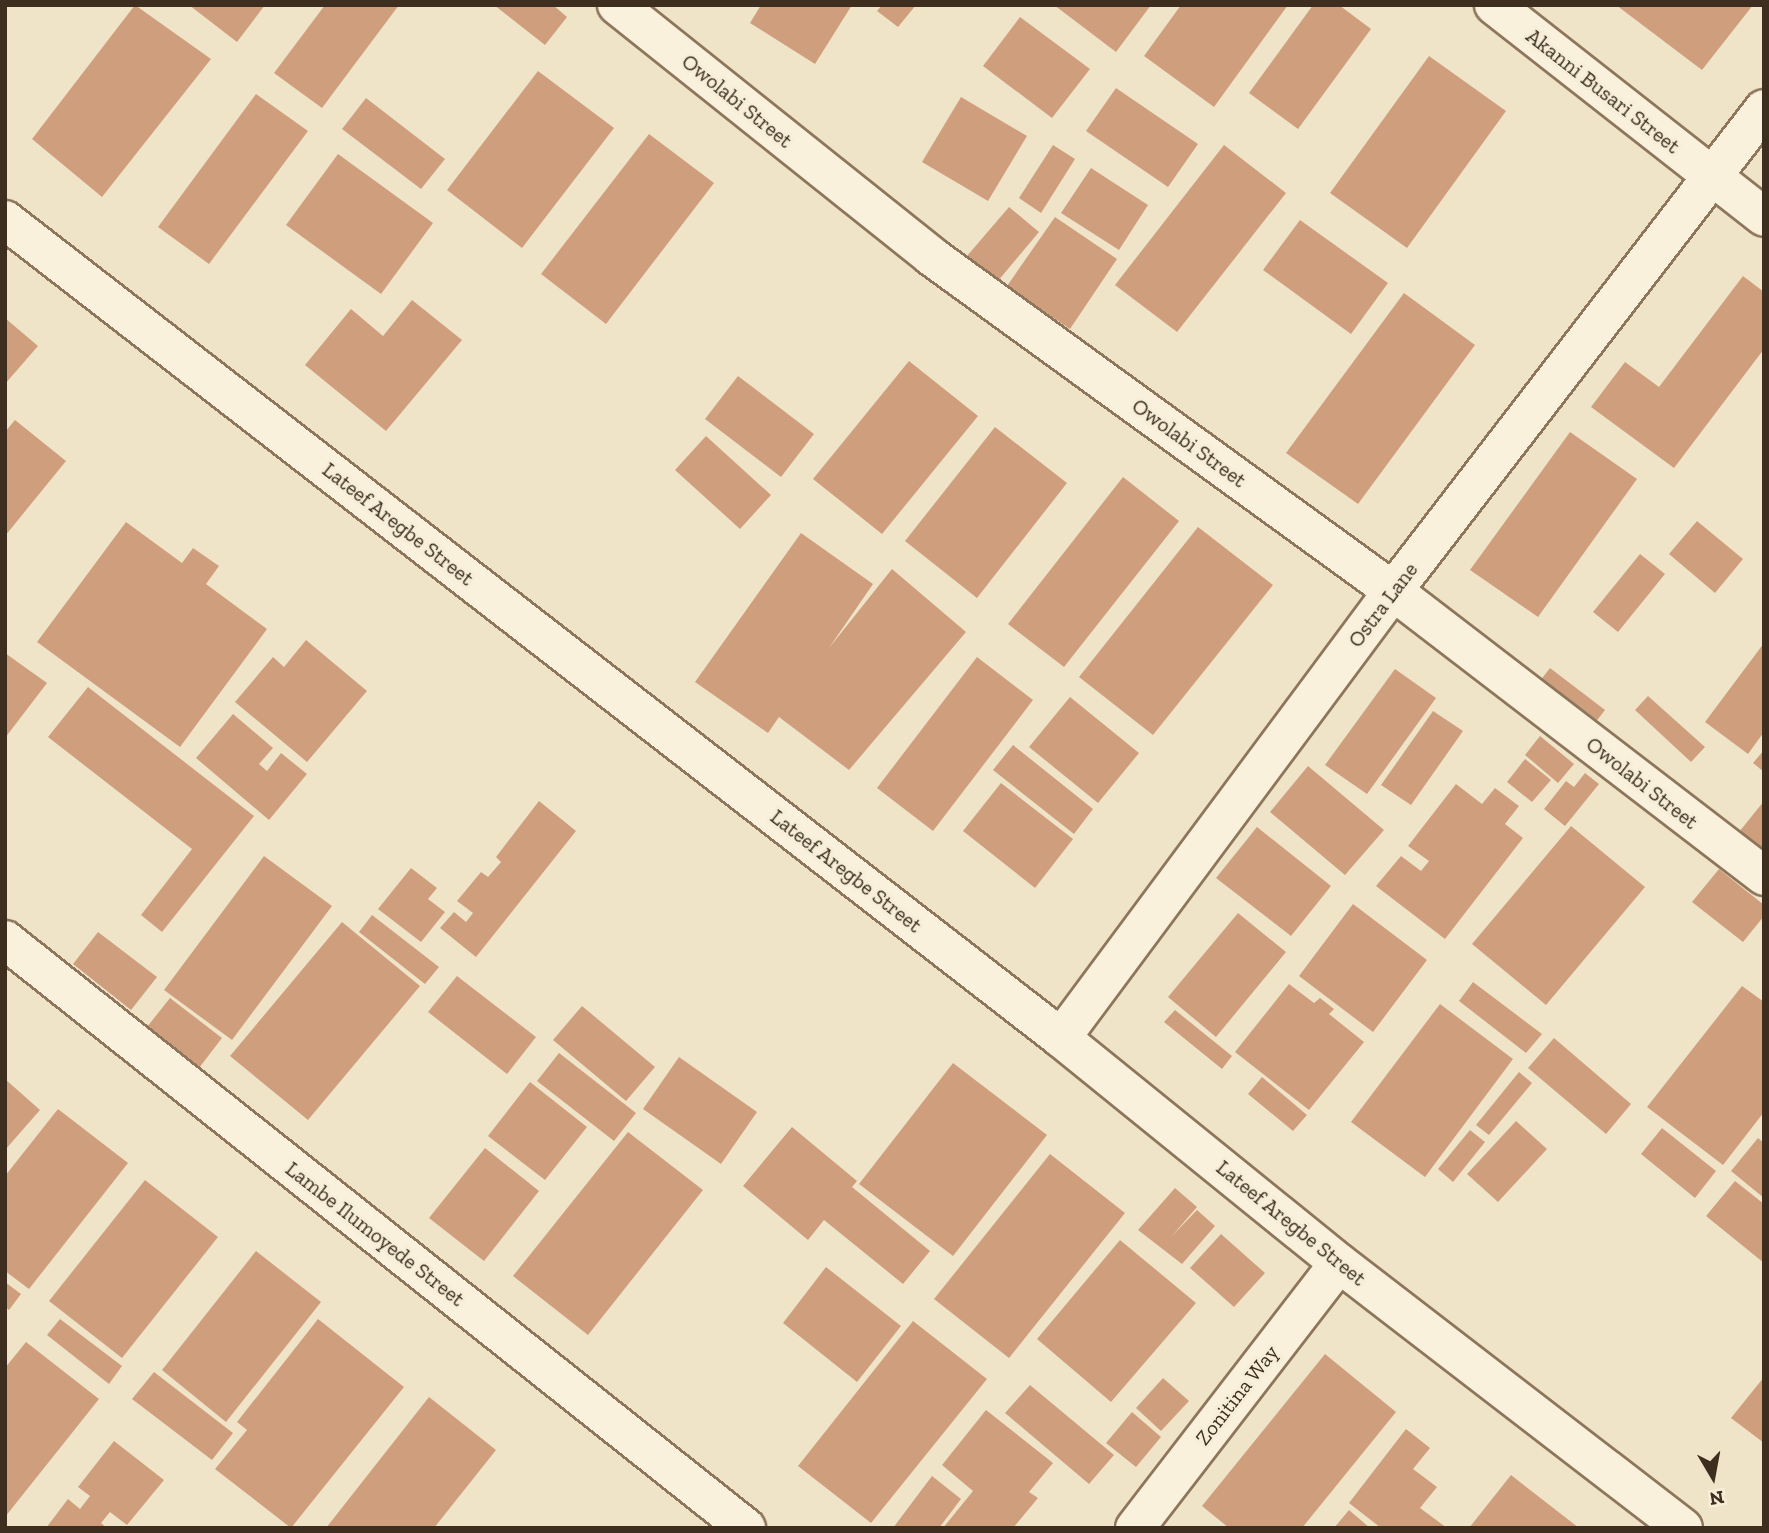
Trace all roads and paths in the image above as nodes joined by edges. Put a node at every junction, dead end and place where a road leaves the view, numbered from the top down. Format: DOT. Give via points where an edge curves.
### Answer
graph roads {
  1 [pos="617,5"];
  2 [pos="1494,5"];
  3 [pos="1764,109"];
  4 [pos="1712,176"];
  5 [pos="1764,216"];
  6 [pos="5,220"];
  7 [pos="1393,591"];
  8 [pos="1764,876"];
  9 [pos="5,940"];
  10 [pos="1061,1038"];
  11 [pos="1339,1263"];
  12 [pos="746,1528"];
  13 [pos="1135,1528"];
  14 [pos="1683,1528"];
  1 -- 7 [label="street, Owolabi Street" via="931,256"];
  2 -- 4 [label="street, Akanni Busari Street"];
  3 -- 4 [label="street, Ostra Lane"];
  4 -- 5 [label="street, Akanni Busari Street"];
  4 -- 7 [label="street, Ostra Lane"];
  6 -- 10 [label="street, Lateef Aregbe Street"];
  7 -- 8 [label="street, Owolabi Street"];
  7 -- 10 [label="street, Ostra Lane"];
  9 -- 12 [label="street, Lambe Ilumoyede Street"];
  10 -- 11 [label="street, Lateef Aregbe Street"];
  11 -- 13 [label="street, Zonitina Way"];
  11 -- 14 [label="street, Lateef Aregbe Street"];
}
